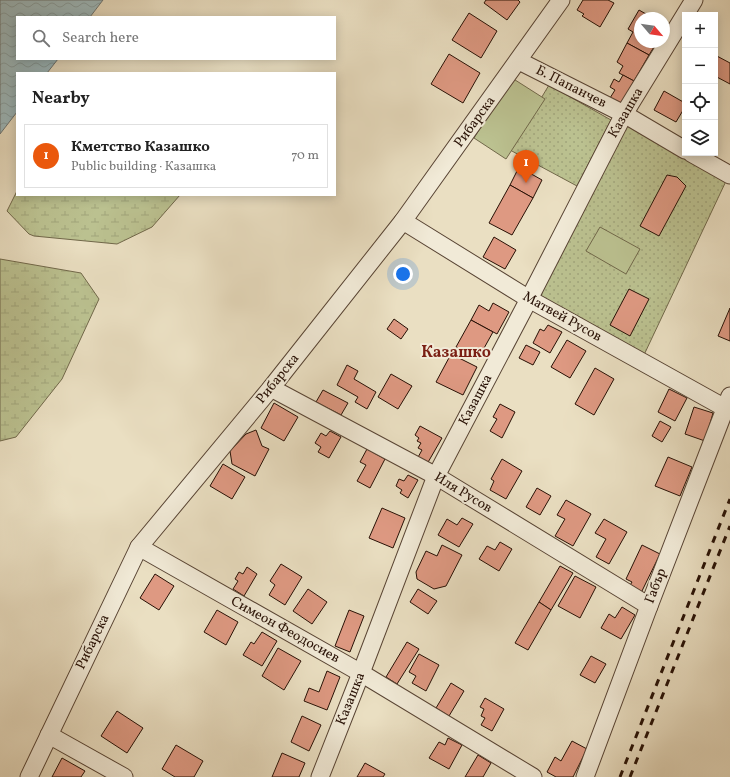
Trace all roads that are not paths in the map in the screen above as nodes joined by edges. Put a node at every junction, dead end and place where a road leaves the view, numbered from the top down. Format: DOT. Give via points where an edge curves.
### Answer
graph roads {
  1 [pos="561,0"];
  2 [pos="694,0"];
  3 [pos="519,61"];
  4 [pos="624,114"];
  5 [pos="682,148"];
  6 [pos="696,156"];
  7 [pos="730,176"];
  8 [pos="403,221"];
  9 [pos="529,299"];
  10 [pos="271,388"];
  11 [pos="728,402"];
  12 [pos="436,476"];
  13 [pos="139,547"];
  14 [pos="649,606"];
  15 [pos="361,673"];
  16 [pos="49,734"];
  17 [pos="29,777"];
  18 [pos="124,777"];
  19 [pos="320,777"];
  20 [pos="533,777"];
  21 [pos="585,777"];
  1 -- 3 [label="street, Рибарска"];
  2 -- 4 [label="street, Казашка"];
  3 -- 4 [label="street, Б. Папанчев"];
  3 -- 8 [label="street, Рибарска"];
  4 -- 5 [label="street, Б. Папанчев"];
  4 -- 9 [label="street, Казашка"];
  6 -- 7 [label="street"];
  8 -- 9 [label="street, Матвей Русов"];
  8 -- 10 [label="street, Рибарска"];
  9 -- 11 [label="street, Матвей Русов"];
  9 -- 12 [label="street, Казашка"];
  10 -- 12 [label="street, Иля Русов"];
  10 -- 13 [label="street, Рибарска"];
  11 -- 14 [label="street, Габър"];
  12 -- 14 [label="street, Иля Русов"];
  12 -- 15 [label="street, Казашка"];
  13 -- 15 [label="street, Симеон Феодосиев"];
  13 -- 16 [label="street, Рибарска"];
  14 -- 21 [label="street, Габър"];
  15 -- 19 [label="street, Казашка"];
  15 -- 20 [label="street, Симеон Феодосиев"];
  16 -- 17 [label="street, Рибарска"];
  16 -- 18 [label="street"];
}
